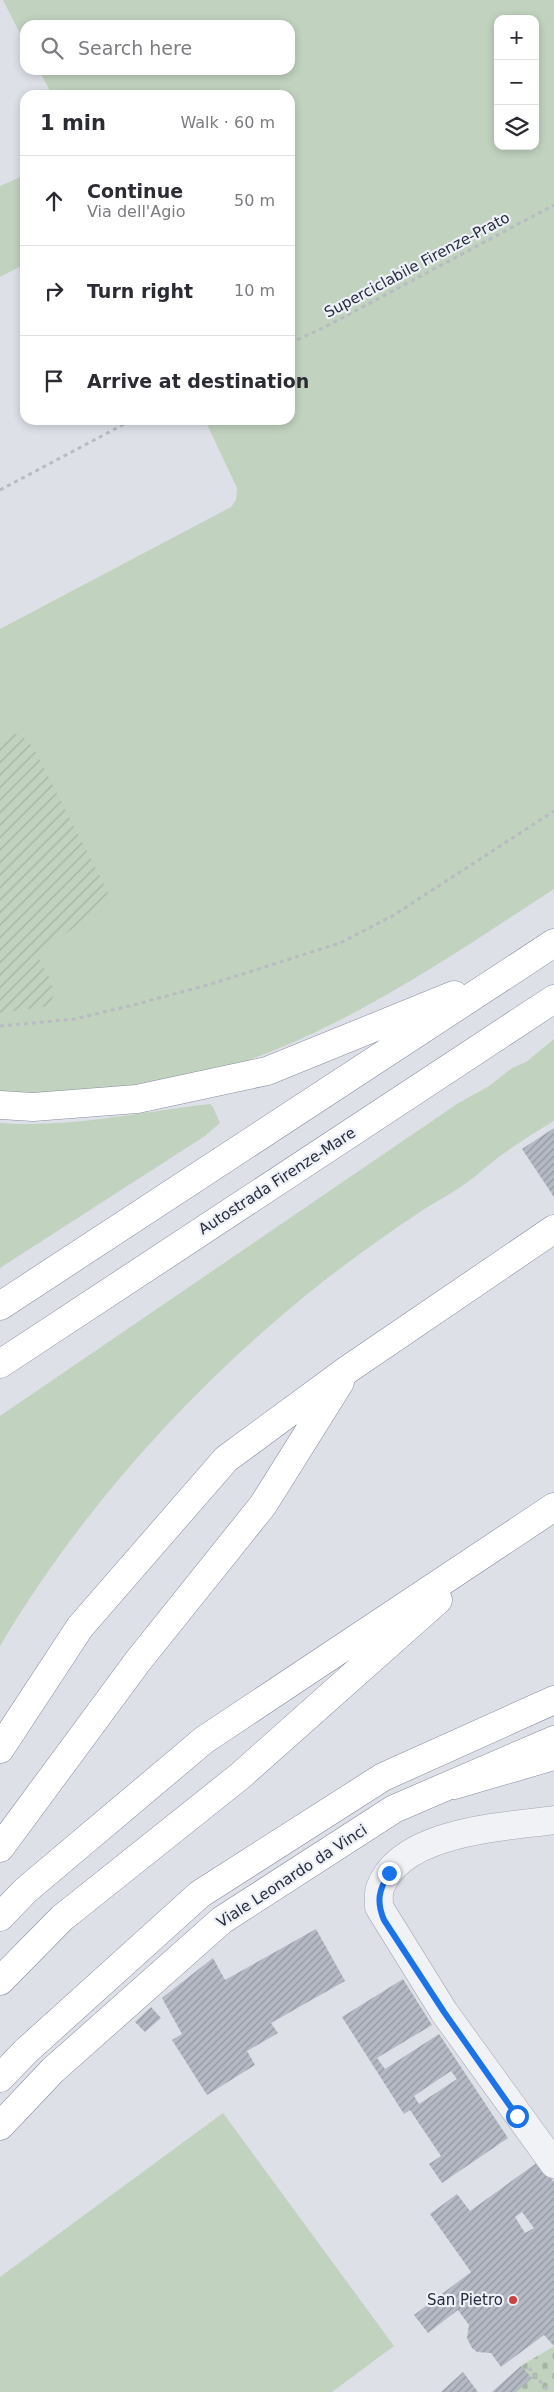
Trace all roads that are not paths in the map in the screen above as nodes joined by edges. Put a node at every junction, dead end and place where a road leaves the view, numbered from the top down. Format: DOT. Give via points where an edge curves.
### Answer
graph roads {
  1 [pos="554,943"];
  2 [pos="513,971"];
  3 [pos="554,999"];
  4 [pos="0,1105"];
  5 [pos="554,1229"];
  6 [pos="0,1306"];
  7 [pos="0,1364"];
  8 [pos="347,1370"];
  9 [pos="554,1507"];
  10 [pos="519,1530"];
  11 [pos="554,1700"];
  12 [pos="554,1740"];
  13 [pos="0,1749"];
  14 [pos="554,1756"];
  15 [pos="454,1785"];
  16 [pos="554,1820"];
  17 [pos="0,1848"];
  18 [pos="0,1917"];
  19 [pos="0,1981"];
  20 [pos="0,2078"];
  21 [pos="0,2126"];
  22 [pos="554,2164"];
  1 -- 2 [label="highway"];
  2 -- 4 [label="highway" via="267,1071 138,1099 34,1107"];
  2 -- 6 [label="highway"];
  3 -- 7 [label="highway, Autostrada Firenze-Mare"];
  5 -- 8 [label="highway"];
  8 -- 13 [label="highway" via="226,1459 80,1627"];
  8 -- 17 [label="highway" via="262,1505 138,1661"];
  9 -- 10 [label="highway"];
  10 -- 18 [label="highway" via="204,1740 26,1890"];
  10 -- 19 [label="highway" via="240,1776 62,1918"];
  11 -- 20 [label="highway" via="383,1777 200,1894"];
  12 -- 15 [label="highway, Viale Leonardo da Vinci"];
  14 -- 15 [label="highway"];
  15 -- 21 [label="highway, Viale Leonardo da Vinci" via="394,1809 222,1920 53,2070"];
  16 -- 22 [label="street" via="447,1838 414,1851 389,1873 380,1889 379,1907 384,1920 444,2012"];
}
